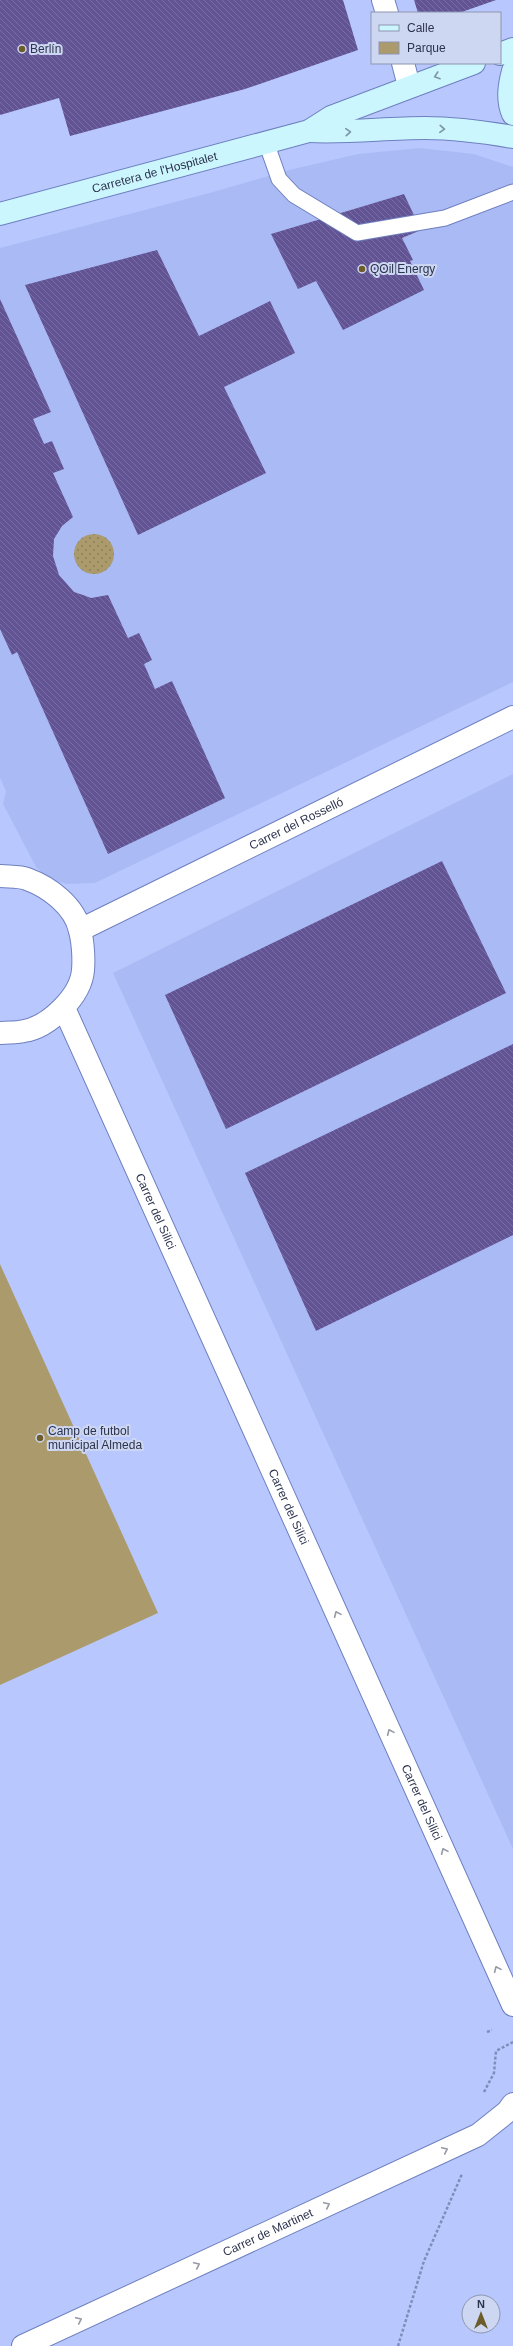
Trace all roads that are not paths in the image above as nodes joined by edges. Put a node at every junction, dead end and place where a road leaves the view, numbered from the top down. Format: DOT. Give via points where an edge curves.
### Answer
graph roads {
  1 [pos="384,0"];
  2 [pos="387,12"];
  3 [pos="513,49"];
  4 [pos="501,54"];
  5 [pos="402,64"];
  6 [pos="471,64"];
  7 [pos="513,71"];
  8 [pos="410,86"];
  9 [pos="513,114"];
  10 [pos="309,131"];
  11 [pos="513,137"];
  12 [pos="266,142"];
  13 [pos="513,192"];
  14 [pos="0,214"];
  15 [pos="513,717"];
  16 [pos="0,876"];
  17 [pos="80,930"];
  18 [pos="64,1008"];
  19 [pos="0,1032"];
  20 [pos="513,2005"];
  21 [pos="511,2109"];
  22 [pos="23,2346"];
  1 -- 2 [label="street"];
  3 -- 4 [label="main road"];
  5 -- 8 [label="street"];
  6 -- 8 [label="main road, Carretera de l'Hospitalet, one-way"];
  7 -- 9 [label="main road" via="509,86"];
  8 -- 10 [label="main road, Carretera de l'Hospitalet" via="331,117"];
  10 -- 11 [label="main road, Carretera de l'Hospitalet, one-way" via="337,133 426,128 482,131"];
  10 -- 12 [label="main road, Carretera de l'Hospitalet"];
  12 -- 13 [label="lane" via="280,179 294,195 357,233 445,218"];
  12 -- 14 [label="main road, Carretera de l'Hospitalet"];
  15 -- 17 [label="street, Carrer del Rosselló"];
  16 -- 17 [label="street" via="26,878 51,890 67,906"];
  17 -- 18 [label="street" via="83,971"];
  18 -- 19 [label="street" via="51,1020 26,1031"];
  20 -- 18 [label="street, Carrer del Silici, one-way"];
  22 -- 21 [label="street, Carrer de Martinet, one-way" via="478,2135"];
}
